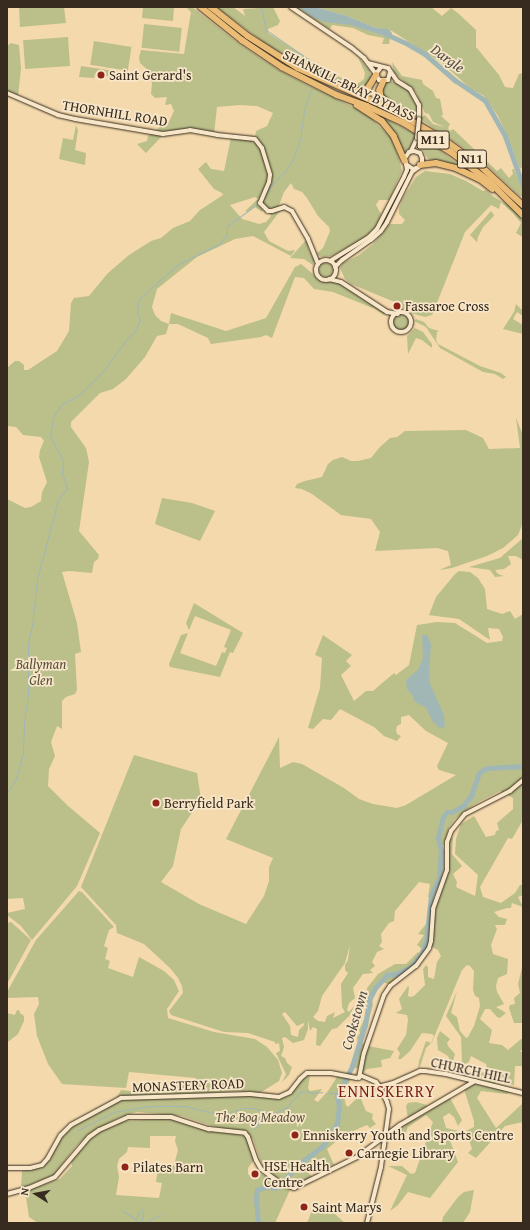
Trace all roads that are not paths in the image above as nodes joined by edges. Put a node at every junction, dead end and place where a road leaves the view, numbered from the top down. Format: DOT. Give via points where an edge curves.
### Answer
graph roads {
  1 [pos="201,7"];
  2 [pos="211,7"];
  3 [pos="291,7"];
  4 [pos="368,63"];
  5 [pos="381,67"];
  6 [pos="390,72"];
  7 [pos="376,74"];
  8 [pos="386,81"];
  9 [pos="397,81"];
  10 [pos="346,91"];
  11 [pos="7,93"];
  12 [pos="337,95"];
  13 [pos="417,120"];
  14 [pos="417,138"];
  15 [pos="411,151"];
  16 [pos="417,152"];
  17 [pos="406,162"];
  18 [pos="420,166"];
  19 [pos="504,187"];
  20 [pos="523,202"];
  21 [pos="523,205"];
  22 [pos="515,206"];
  23 [pos="523,215"];
  24 [pos="316,256"];
  25 [pos="323,260"];
  26 [pos="330,261"];
  27 [pos="318,264"];
  28 [pos="335,270"];
  29 [pos="329,279"];
  30 [pos="341,282"];
  31 [pos="387,312"];
  32 [pos="398,314"];
  33 [pos="392,324"];
  34 [pos="523,780"];
  35 [pos="360,1077"];
  36 [pos="474,1081"];
  37 [pos="378,1087"];
  38 [pos="523,1093"];
  39 [pos="385,1136"];
  40 [pos="7,1168"];
  41 [pos="7,1194"];
  42 [pos="367,1223"];
  1 -- 12 [label="highway, SHANKILL-BRAY BYPASS / M11" via="242,40 282,67"];
  2 -- 10 [label="highway, SHANKILL-BRAY BYPASS / M11" via="266,49 303,71"];
  3 -- 4 [label="street" via="352,48"];
  4 -- 5 [label="street"];
  4 -- 7 [label="street"];
  5 -- 6 [label="street" via="386,67"];
  5 -- 7 [label="street"];
  6 -- 8 [label="street"];
  6 -- 9 [label="street"];
  7 -- 8 [label="street" via="379,80"];
  7 -- 10 [label="highway" via="365,90"];
  8 -- 9 [label="street"];
  8 -- 13 [label="highway, N11" via="380,90 382,100"];
  9 -- 13 [label="street" via="410,89 417,99 420,112"];
  10 -- 13 [label="highway, SHANKILL-BRAY BYPASS / M11"];
  11 -- 24 [label="street, THORNHILL ROAD" via="58,115 75,119 163,134 190,130 255,139 262,148 270,175 260,203 272,211 284,207 292,211"];
  12 -- 17 [label="highway" via="382,121 394,136"];
  12 -- 22 [label="highway, SHANKILL-BRAY BYPASS / M11" via="382,113 430,138 475,169"];
  13 -- 14 [label="street, bridge"];
  13 -- 19 [label="highway, SHANKILL-BRAY BYPASS / N11" via="481,166"];
  14 -- 15 [label="street"];
  14 -- 16 [label="street"];
  15 -- 16 [label="street"];
  15 -- 17 [label="street" via="407,154"];
  16 -- 18 [label="street" via="422,158"];
  17 -- 18 [label="street" via="410,168"];
  17 -- 26 [label="street" via="407,170 404,177 377,229 369,237"];
  18 -- 22 [label="highway, N11" via="436,163 456,168 480,180"];
  18 -- 28 [label="street" via="412,172 381,232 342,260"];
  19 -- 20 [label="highway, N11"];
  19 -- 21 [label="highway, SHANKILL-BRAY BYPASS / N11"];
  22 -- 23 [label="highway, SHANKILL-BRAY BYPASS / N11"];
  24 -- 25 [label="street"];
  24 -- 27 [label="street, THORNHILL ROAD"];
  25 -- 26 [label="street"];
  25 -- 27 [label="street"];
  26 -- 28 [label="street"];
  27 -- 29 [label="street" via="316,269 319,276"];
  28 -- 29 [label="street"];
  28 -- 30 [label="street"];
  29 -- 30 [label="street"];
  30 -- 31 [label="street"];
  31 -- 32 [label="street"];
  31 -- 33 [label="street"];
  32 -- 33 [label="street" via="393,318"];
  32 -- 33 [label="street" via="408,316 410,327 404,332 398,332"];
  34 -- 35 [label="street" via="505,794 465,814 451,831 447,842 447,870 434,909 429,948 416,966 390,986 385,994 360,1069"];
  35 -- 37 [label="street"];
  35 -- 40 [label="street, MONASTERY ROAD" via="321,1072 307,1073 290,1092 279,1097 250,1094 121,1098 71,1125 61,1135 42,1165"];
  36 -- 37 [label="street, CHURCH HILL" via="425,1071"];
  36 -- 38 [label="street, CHURCH HILL"];
  36 -- 39 [label="street"];
  37 -- 39 [label="street" via="389,1106"];
  39 -- 41 [label="street" via="357,1157 292,1188 275,1180 260,1167 245,1133 209,1129 171,1117 128,1117 89,1136 54,1177"];
  39 -- 42 [label="street" via="380,1171"];
}
